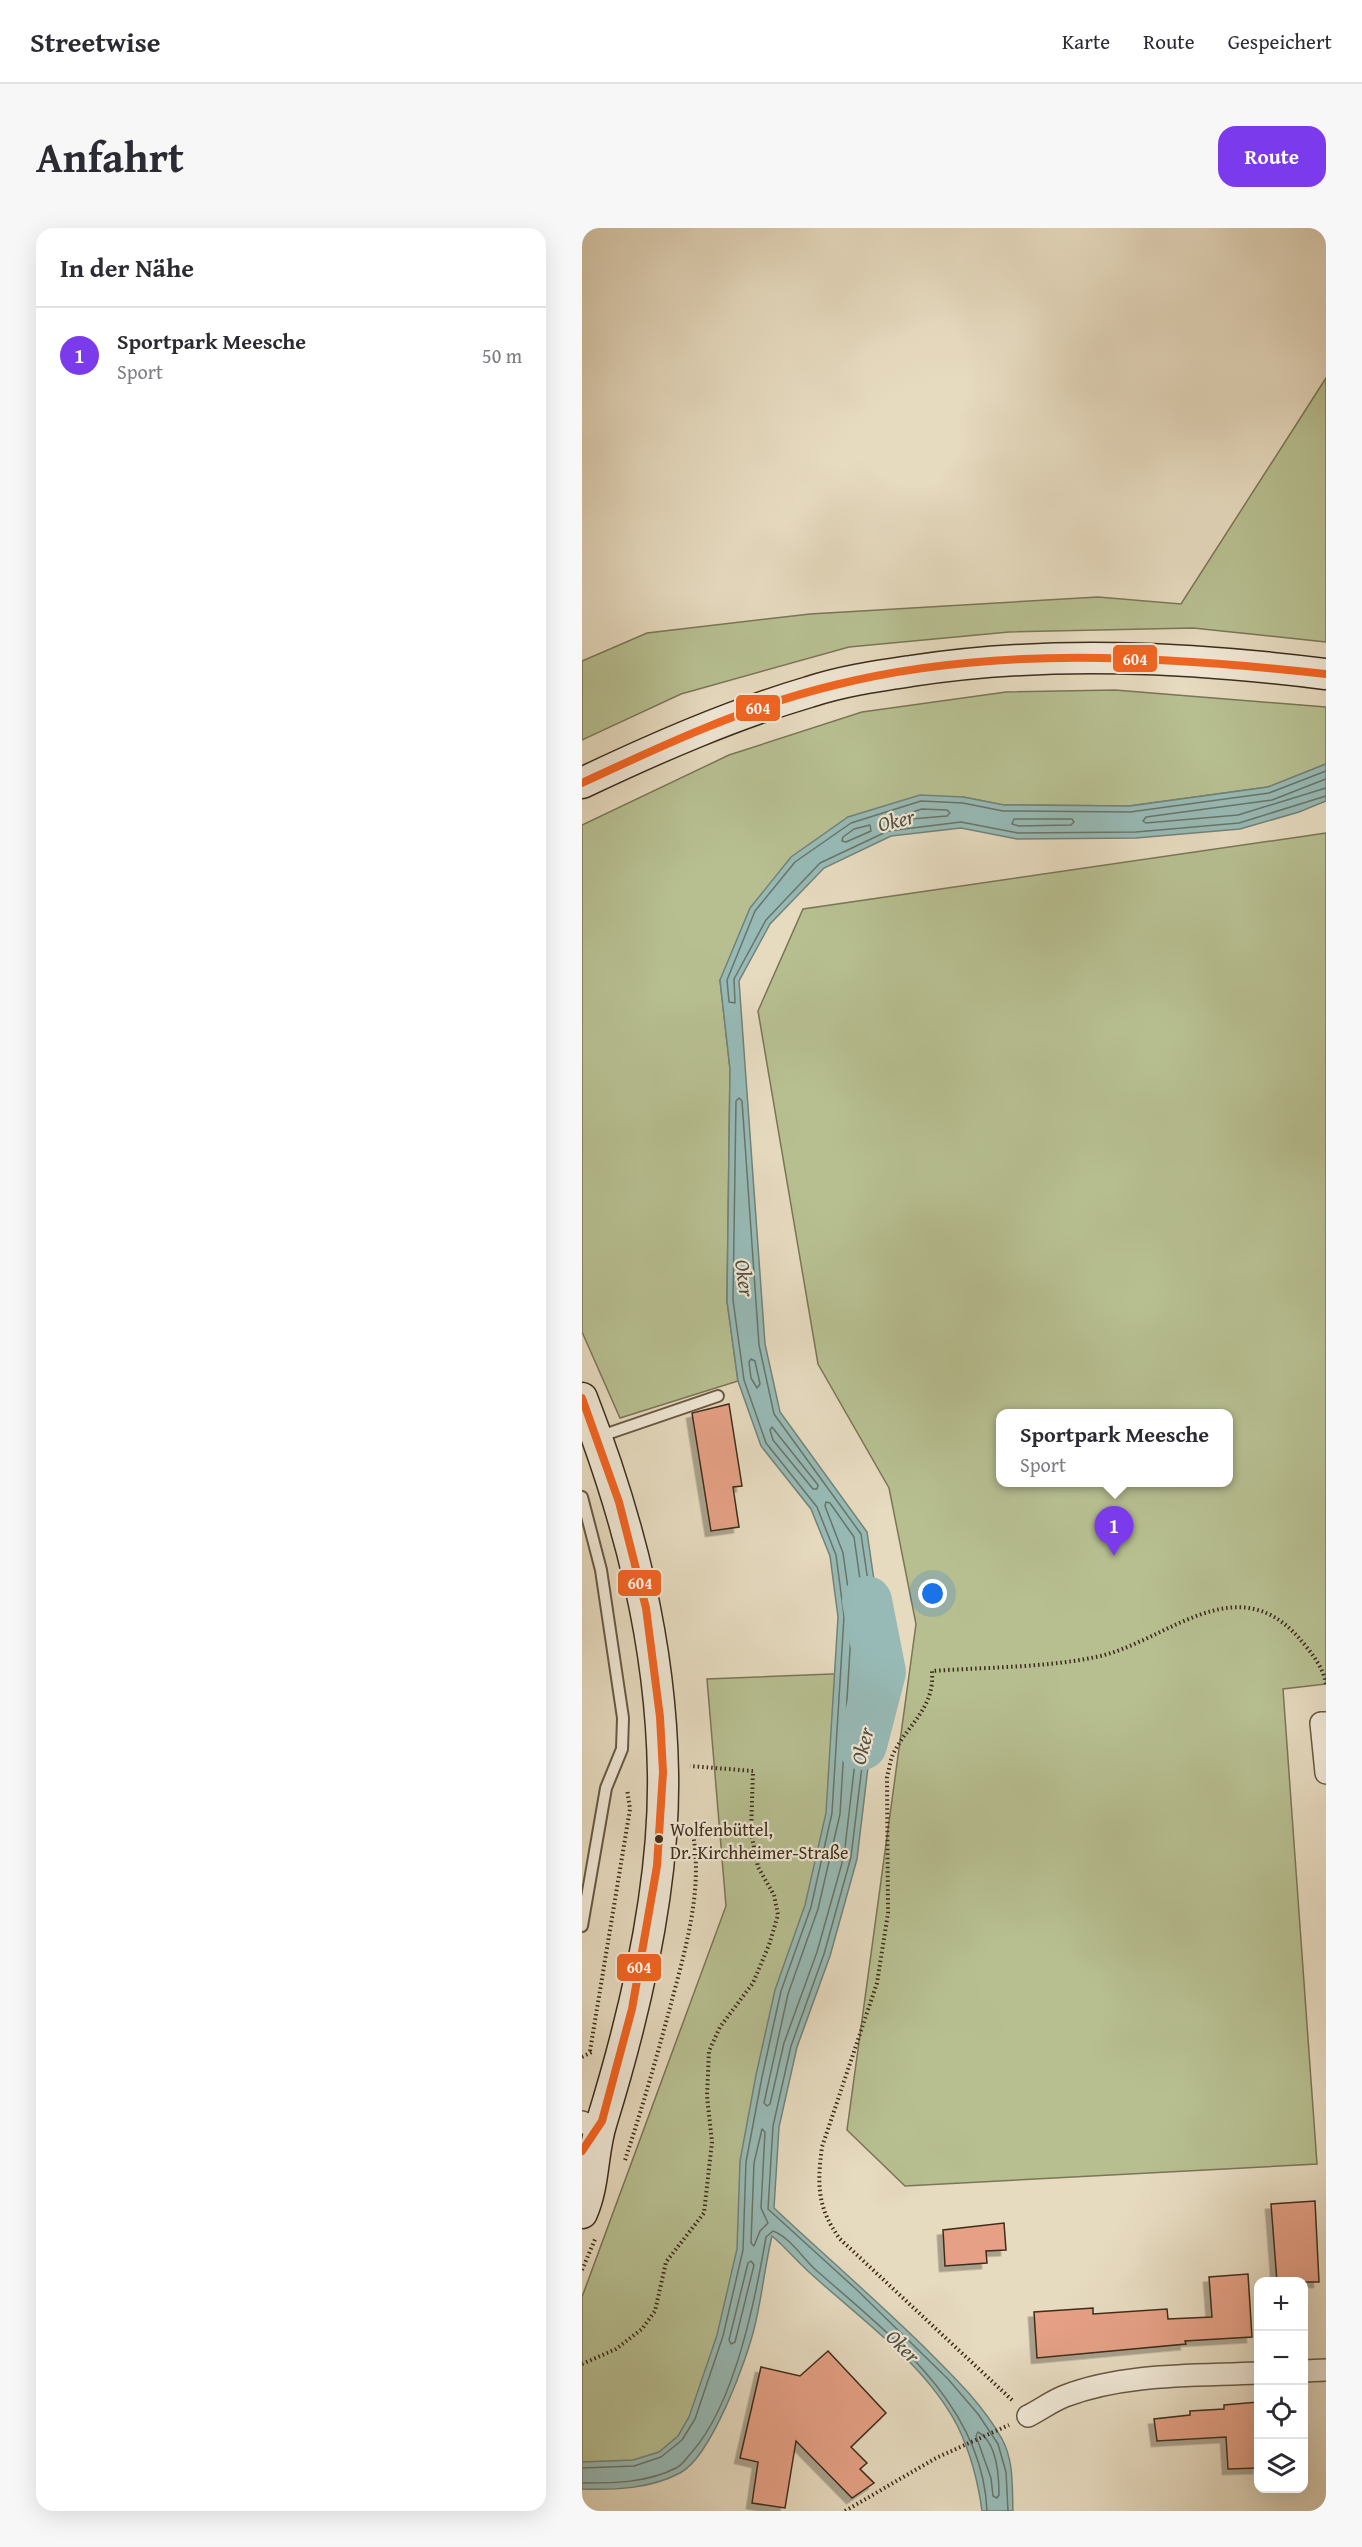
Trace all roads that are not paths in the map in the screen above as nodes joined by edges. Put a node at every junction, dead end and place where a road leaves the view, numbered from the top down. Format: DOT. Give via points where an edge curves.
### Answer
graph roads {
  1 [pos="1326,674"];
  2 [pos="582,783"];
  3 [pos="718,1396"];
  4 [pos="582,1398"];
  5 [pos="597,1437"];
  6 [pos="582,1497"];
  7 [pos="1326,1723"];
  8 [pos="1326,1773"];
  9 [pos="582,1926"];
  10 [pos="588,2134"];
  11 [pos="582,2213"];
  12 [pos="1326,2370"];
  13 [pos="1308,2371"];
  14 [pos="1254,2373"];
  15 [pos="1028,2416"];
  1 -- 2 [label="main road" via="1116,657 1037,657 955,664 809,691 714,725"];
  3 -- 5 [label="lane"];
  4 -- 5 [label="main road"];
  5 -- 10 [label="main road" via="634,1551 646,1606 656,1672 663,1775 654,1887 636,1995 622,2057"];
  6 -- 9 [label="lane" via="601,1570 623,1718 622,1749 606,1788"];
  7 -- 8 [label="street" via="1321,1723"];
  10 -- 11 [label="main road" via="589,2197"];
  12 -- 13 [label="street"];
  14 -- 15 [label="street" via="1110,2384 1064,2396"];
}
